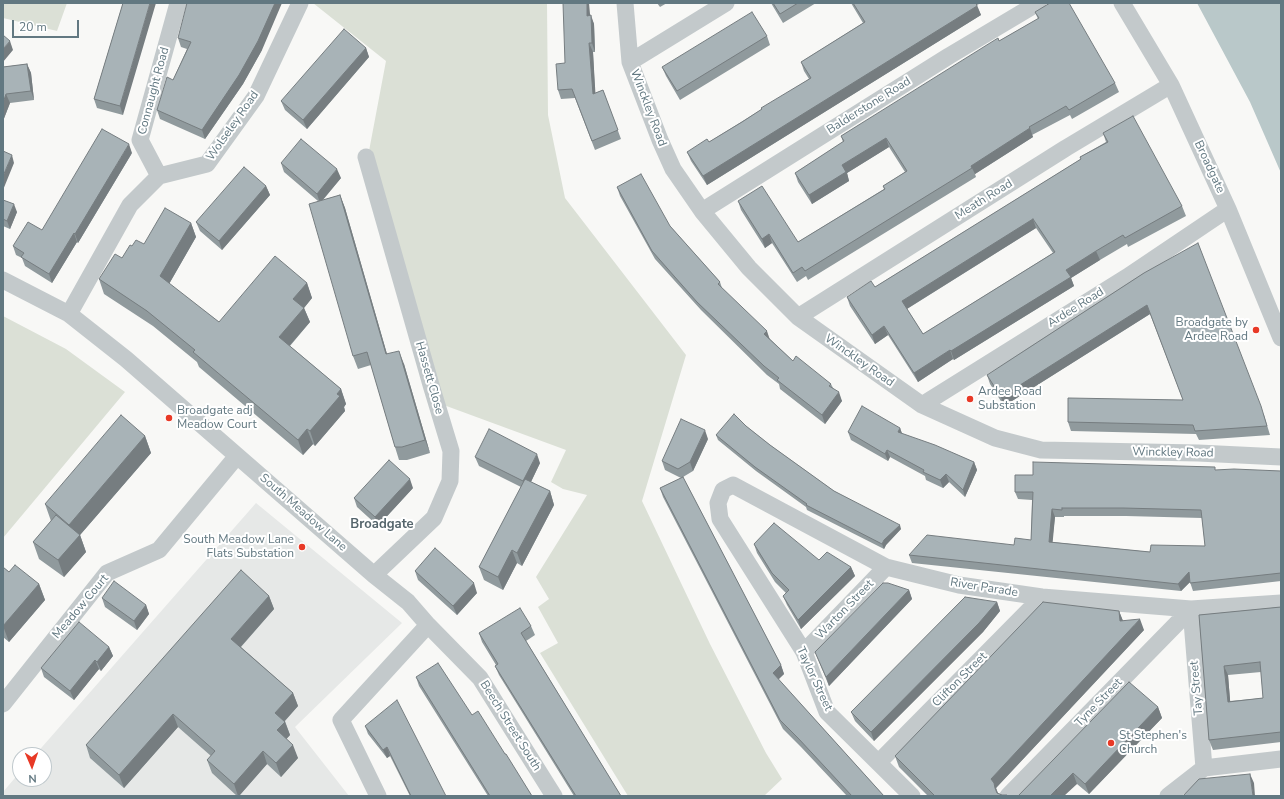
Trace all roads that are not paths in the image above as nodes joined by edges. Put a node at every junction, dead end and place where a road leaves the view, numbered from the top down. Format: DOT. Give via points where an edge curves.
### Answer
graph roads {
  1 [pos="178,3"];
  2 [pos="300,3"];
  3 [pos="625,3"];
  4 [pos="726,3"];
  5 [pos="1038,3"];
  6 [pos="1122,3"];
  7 [pos="630,62"];
  8 [pos="1171,85"];
  9 [pos="366,157"];
  10 [pos="159,176"];
  11 [pos="1228,209"];
  12 [pos="702,211"];
  13 [pos="3,280"];
  14 [pos="69,314"];
  15 [pos="798,317"];
  16 [pos="1281,338"];
  17 [pos="922,405"];
  18 [pos="237,456"];
  19 [pos="1281,458"];
  20 [pos="718,503"];
  21 [pos="886,567"];
  22 [pos="374,575"];
  23 [pos="1042,597"];
  24 [pos="1281,603"];
  25 [pos="1191,609"];
  26 [pos="428,625"];
  27 [pos="804,652"];
  28 [pos="3,704"];
  29 [pos="1281,759"];
  30 [pos="879,762"];
  31 [pos="1204,768"];
  32 [pos="378,796"];
  33 [pos="554,796"];
  34 [pos="912,796"];
  35 [pos="1008,796"];
  36 [pos="1168,796"];
  1 -- 10 [label="street, Connaught Road" via="140,140"];
  2 -- 10 [label="street, Wolseley Road" via="256,96 207,164"];
  3 -- 7 [label="street, Winckley Road"];
  4 -- 7 [label="street"];
  5 -- 12 [label="street, Balderstone Road" via="948,56"];
  6 -- 8 [label="street, Broadgate"];
  7 -- 12 [label="street, Winckley Road" via="673,169"];
  8 -- 11 [label="street, Broadgate"];
  8 -- 15 [label="street, Meath Road"];
  9 -- 22 [label="street, Hassett Close" via="451,451 450,482 434,518"];
  10 -- 14 [label="street" via="130,205"];
  11 -- 16 [label="street, Broadgate"];
  11 -- 17 [label="street, Ardee Road"];
  12 -- 15 [label="street, Winckley Road" via="749,268"];
  13 -- 14 [label="street, South Meadow Lane"];
  14 -- 18 [label="street, South Meadow Lane" via="126,359"];
  15 -- 17 [label="street, Winckley Road"];
  17 -- 19 [label="street, Winckley Road" via="996,438 1041,450 1198,453"];
  18 -- 22 [label="street, South Meadow Lane"];
  18 -- 28 [label="street, Meadow Court" via="159,550 107,573"];
  20 -- 21 [label="street, River Parade" via="723,490 733,485"];
  20 -- 27 [label="street, Taylor Street" via="720,519"];
  21 -- 23 [label="street, River Parade" via="959,585"];
  21 -- 27 [label="street, Warton Street"];
  22 -- 26 [label="street, South Meadow Lane" via="408,602"];
  23 -- 25 [label="street, River Parade"];
  23 -- 30 [label="street, Clifton Street"];
  24 -- 25 [label="street, River Parade"];
  25 -- 31 [label="street, Tay Street"];
  25 -- 35 [label="street, Tyne Street"];
  26 -- 32 [label="street" via="341,720"];
  26 -- 33 [label="street, Beech Street South" via="480,678"];
  27 -- 30 [label="street, Taylor Street" via="828,712"];
  29 -- 31 [label="street"];
  30 -- 34 [label="street, Taylor Street"];
  31 -- 36 [label="street"];
}
